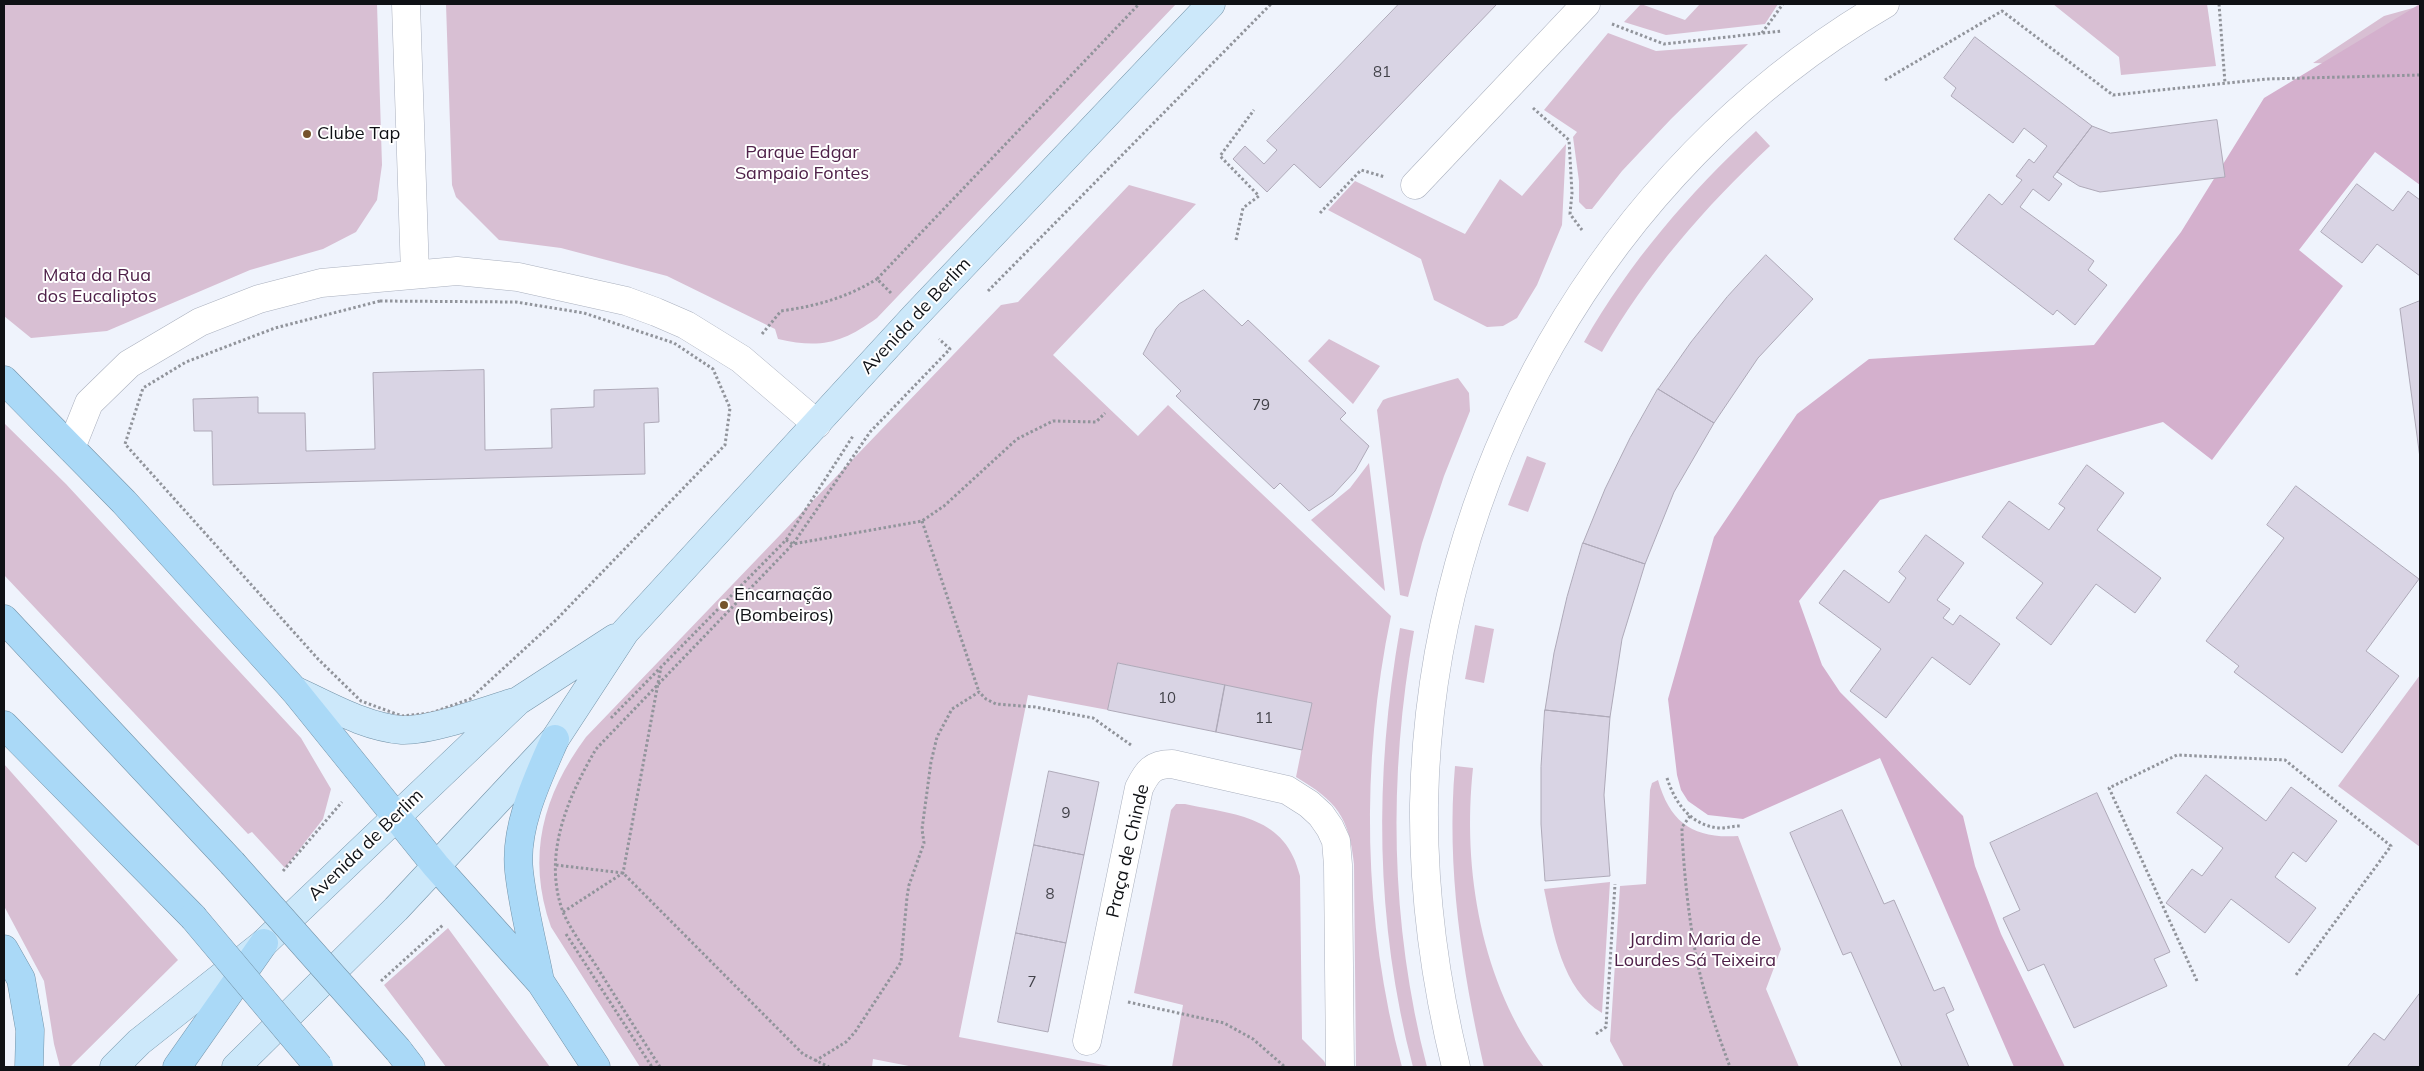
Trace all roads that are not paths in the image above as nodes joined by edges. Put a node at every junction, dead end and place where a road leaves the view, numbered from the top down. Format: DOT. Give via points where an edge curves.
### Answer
graph roads {
  1 [pos="406,4"];
  2 [pos="1211,4"];
  3 [pos="1586,4"];
  4 [pos="1885,4"];
  5 [pos="1416,185"];
  6 [pos="415,274"];
  7 [pos="4,380"];
  8 [pos="817,424"];
  9 [pos="71,448"];
  10 [pos="4,619"];
  11 [pos="625,632"];
  12 [pos="294,690"];
  13 [pos="518,701"];
  14 [pos="4,725"];
  15 [pos="555,739"];
  16 [pos="396,816"];
  17 [pos="436,866"];
  18 [pos="264,942"];
  19 [pos="4,949"];
  20 [pos="541,983"];
  21 [pos="1087,1041"];
  22 [pos="404,1059"];
  23 [pos="29,1067"];
  24 [pos="114,1067"];
  25 [pos="177,1067"];
  26 [pos="236,1067"];
  27 [pos="319,1067"];
  28 [pos="596,1067"];
  29 [pos="1340,1067"];
  30 [pos="1456,1067"];
  1 -- 6 [label="street"];
  2 -- 8 [label="main road, Avenida de Berlim"];
  3 -- 5 [label="street"];
  4 -- 30 [label="street" via="1802,58 1749,101 1652,197 1571,307 1507,428 1461,558 1438,662 1428,732 1424,804 1426,875 1432,946"];
  6 -- 8 [label="street" via="456,271 518,277 626,301 686,325 740,359"];
  6 -- 9 [label="street" via="321,283 259,299 200,322 129,364 89,403"];
  7 -- 9 [label="highway"];
  8 -- 11 [label="main road, Avenida de Berlim"];
  9 -- 12 [label="highway"];
  10 -- 22 [label="highway, bridge" via="232,863"];
  11 -- 13 [label="main road, Avenida de Berlim"];
  11 -- 15 [label="main road, Avenida de Berlim"];
  12 -- 13 [label="main road" via="367,722 403,730 441,724"];
  12 -- 16 [label="highway"];
  13 -- 16 [label="main road, Avenida de Berlim"];
  14 -- 27 [label="highway, bridge" via="193,917"];
  15 -- 17 [label="main road, Avenida de Berlim"];
  15 -- 20 [label="highway" via="536,782 522,828 519,870"];
  16 -- 17 [label="highway"];
  16 -- 18 [label="main road, Avenida de Berlim"];
  17 -- 20 [label="highway"];
  17 -- 26 [label="main road, Avenida de Berlim"];
  18 -- 24 [label="main road, Avenida de Berlim" via="139,1042"];
  18 -- 25 [label="highway"];
  19 -- 23 [label="highway" via="21,979 30,1030"];
  20 -- 28 [label="highway"];
  21 -- 29 [label="street, Praça de Chinde" via="1138,788 1151,770 1160,764 1172,764 1287,790 1309,804 1330,828 1336,841 1338,864"];
}
